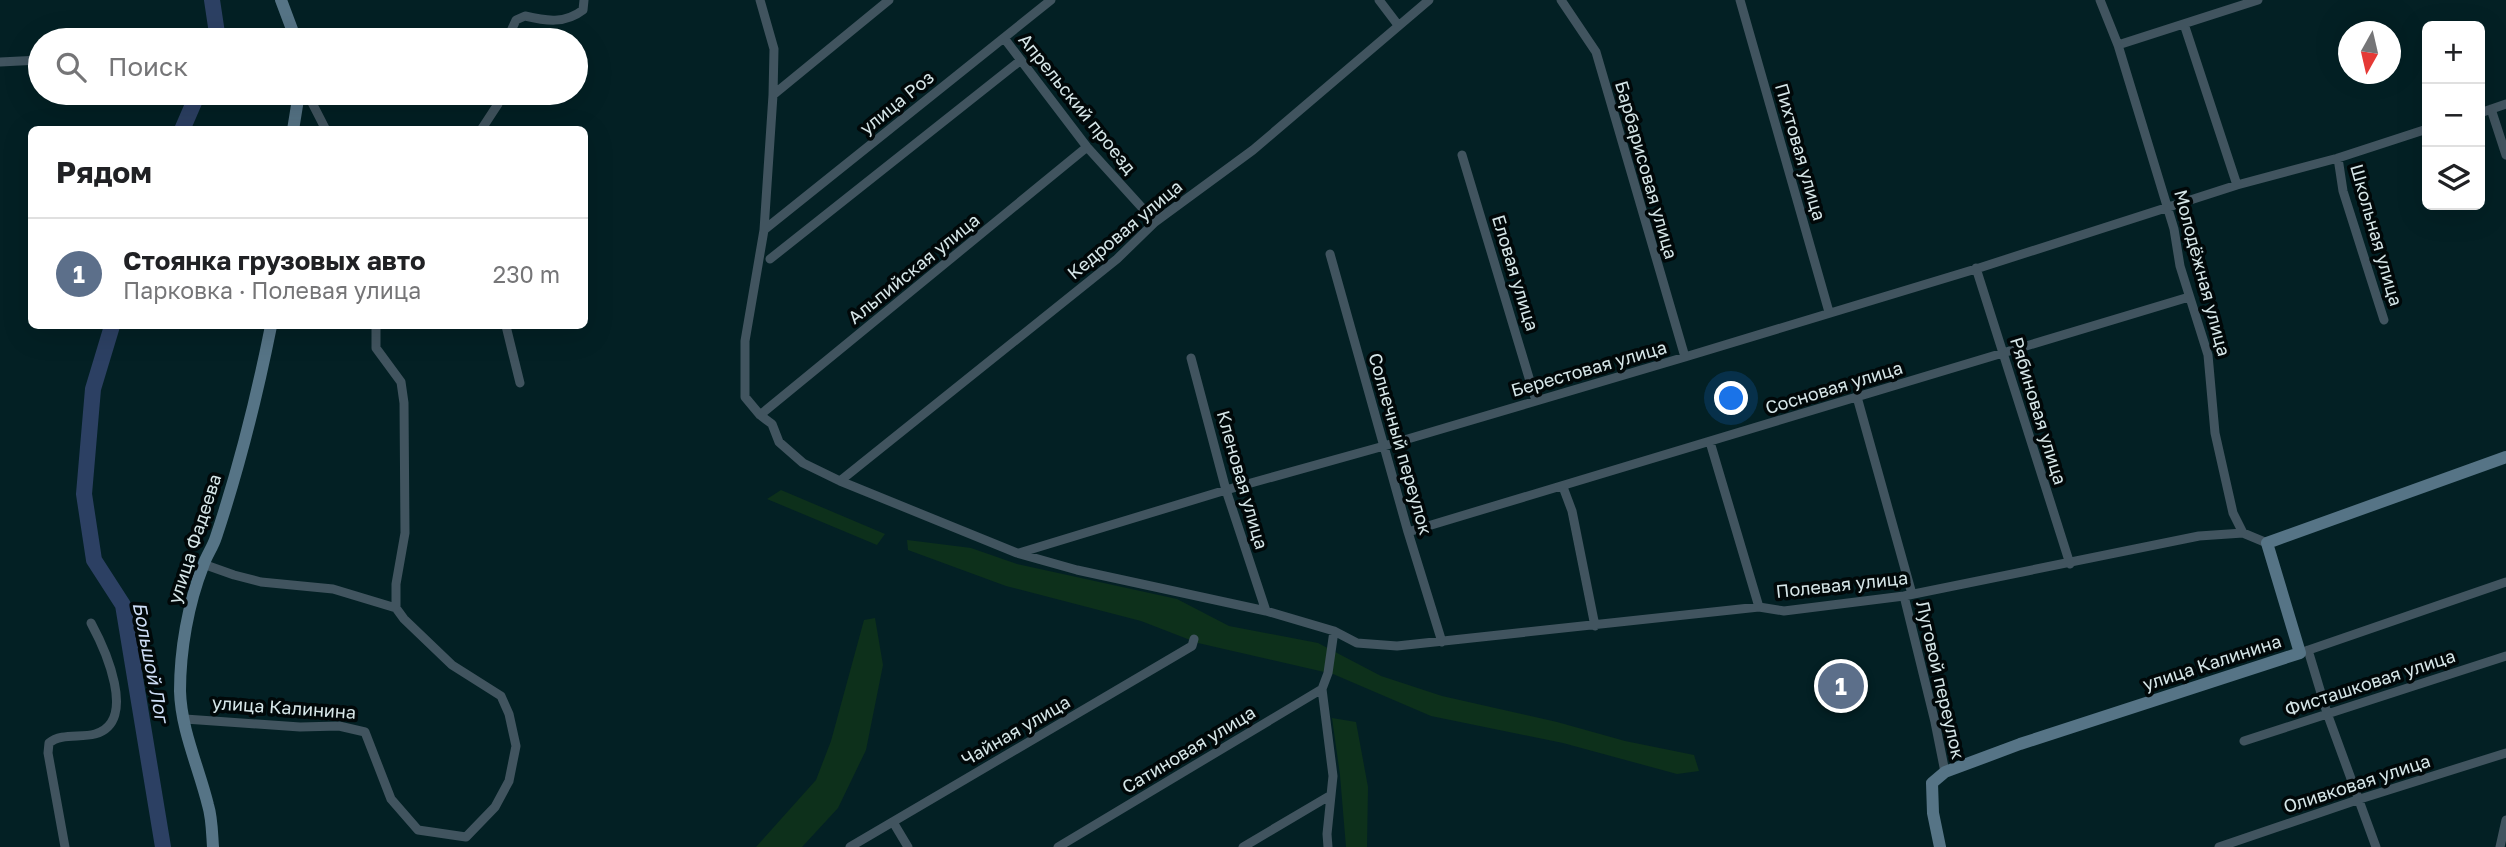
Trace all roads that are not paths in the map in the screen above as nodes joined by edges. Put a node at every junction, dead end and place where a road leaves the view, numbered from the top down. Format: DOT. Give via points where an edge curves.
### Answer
graph roads {
  1 [pos="281,0"];
  2 [pos="584,0"];
  3 [pos="760,0"];
  4 [pos="889,0"];
  5 [pos="1051,0"];
  6 [pos="1379,0"];
  7 [pos="1429,0"];
  8 [pos="1561,0"];
  9 [pos="1740,0"];
  10 [pos="2100,0"];
  11 [pos="2258,0"];
  12 [pos="2184,24"];
  13 [pos="1398,25"];
  14 [pos="292,28"];
  15 [pos="512,28"];
  16 [pos="1004,37"];
  17 [pos="2118,46"];
  18 [pos="1021,60"];
  19 [pos="28,61"];
  20 [pos="0,62"];
  21 [pos="773,95"];
  22 [pos="2506,104"];
  23 [pos="297,105"];
  24 [pos="313,105"];
  25 [pos="497,105"];
  26 [pos="2491,109"];
  27 [pos="2485,111"];
  28 [pos="294,126"];
  29 [pos="324,126"];
  30 [pos="484,126"];
  31 [pos="2422,132"];
  32 [pos="1087,147"];
  33 [pos="1462,155"];
  34 [pos="2506,155"];
  35 [pos="2338,158"];
  36 [pos="2236,185"];
  37 [pos="2167,208"];
  38 [pos="1155,222"];
  39 [pos="764,230"];
  40 [pos="1331,254"];
  41 [pos="770,258"];
  42 [pos="1976,268"];
  43 [pos="2189,297"];
  44 [pos="1829,312"];
  45 [pos="2384,320"];
  46 [pos="270,329"];
  47 [pos="376,329"];
  48 [pos="507,329"];
  49 [pos="2003,353"];
  50 [pos="1685,357"];
  51 [pos="1191,358"];
  52 [pos="520,383"];
  53 [pos="1857,397"];
  54 [pos="1536,401"];
  55 [pos="760,415"];
  56 [pos="1710,442"];
  57 [pos="1384,446"];
  58 [pos="2506,457"];
  59 [pos="840,481"];
  60 [pos="1563,487"];
  61 [pos="1226,490"];
  62 [pos="1408,532"];
  63 [pos="2243,533"];
  64 [pos="2267,543"];
  65 [pos="1017,553"];
  66 [pos="203,564"];
  67 [pos="2070,564"];
  68 [pos="2506,582"];
  69 [pos="1908,595"];
  70 [pos="1759,607"];
  71 [pos="396,608"];
  72 [pos="1266,611"];
  73 [pos="91,623"];
  74 [pos="1595,626"];
  75 [pos="1334,631"];
  76 [pos="1194,639"];
  77 [pos="1442,642"];
  78 [pos="2304,652"];
  79 [pos="2506,656"];
  80 [pos="1322,689"];
  81 [pos="2327,713"];
  82 [pos="185,719"];
  83 [pos="2244,741"];
  84 [pos="2506,753"];
  85 [pos="1945,772"];
  86 [pos="1331,795"];
  87 [pos="2360,799"];
  88 [pos="2506,820"];
  89 [pos="893,822"];
  90 [pos="65,847"];
  91 [pos="213,847"];
  92 [pos="850,847"];
  93 [pos="908,847"];
  94 [pos="1058,847"];
  95 [pos="1244,847"];
  96 [pos="1328,847"];
  97 [pos="1940,847"];
  98 [pos="2219,847"];
  99 [pos="2376,847"];
  100 [pos="2500,847"];
  1 -- 14 [label="street"];
  2 -- 15 [label="street" via="583,10 572,18 547,21 525,16"];
  3 -- 21 [label="street, Полевая улица" via="774,49"];
  4 -- 21 [label="street"];
  5 -- 16 [label="street, улица Роз"];
  6 -- 13 [label="street"];
  7 -- 13 [label="street, Кедровая улица"];
  8 -- 50 [label="street, Барбарисовая улица" via="1596,52"];
  9 -- 44 [label="street, Пихтовая улица"];
  10 -- 17 [label="street, Молодёжная улица"];
  11 -- 12 [label="street"];
  12 -- 17 [label="street"];
  12 -- 36 [label="street"];
  13 -- 38 [label="street, Кедровая улица" via="1252,150"];
  16 -- 18 [label="street, Апрельский проезд"];
  16 -- 39 [label="street, улица Роз"];
  17 -- 37 [label="street, Молодёжная улица"];
  18 -- 32 [label="street, Апрельский проезд"];
  18 -- 41 [label="street"];
  19 -- 20 [label="street"];
  21 -- 39 [label="street, Полевая улица"];
  22 -- 26 [label="street"];
  23 -- 28 [label="street"];
  24 -- 29 [label="street"];
  25 -- 30 [label="street"];
  26 -- 27 [label="street"];
  26 -- 34 [label="street"];
  31 -- 35 [label="street, Школьная улица"];
  32 -- 38 [label="street, Апрельский проезд"];
  32 -- 55 [label="street, Альпийская улица"];
  33 -- 54 [label="street, Еловая улица"];
  35 -- 36 [label="street, Школьная улица"];
  35 -- 45 [label="street, Школьная улица" via="2343,191"];
  36 -- 37 [label="street, Школьная улица"];
  37 -- 42 [label="street, Берестовая улица"];
  37 -- 43 [label="street, Молодёжная улица"];
  38 -- 59 [label="street, Кедровая улица" via="1117,259"];
  39 -- 55 [label="street, Полевая улица" via="745,341 746,397"];
  40 -- 57 [label="street, Солнечный переулок"];
  42 -- 44 [label="street, Берестовая улица"];
  42 -- 49 [label="street, Рябиновая улица"];
  43 -- 49 [label="street, Сосновая улица"];
  43 -- 63 [label="street, Молодёжная улица" via="2208,355 2222,469"];
  44 -- 50 [label="street, Берестовая улица"];
  46 -- 66 [label="street, улица Фадеева" via="233,478"];
  47 -- 71 [label="street" via="376,348 401,382 404,403 405,520"];
  48 -- 52 [label="street"];
  49 -- 53 [label="street, Сосновая улица"];
  49 -- 67 [label="street, Рябиновая улица"];
  50 -- 54 [label="street, Берестовая улица"];
  51 -- 61 [label="street, Кленовая улица"];
  53 -- 56 [label="street, Сосновая улица"];
  53 -- 69 [label="street"];
  54 -- 57 [label="street, Берестовая улица"];
  55 -- 59 [label="street, Полевая улица" via="772,424 779,442 803,463"];
  56 -- 60 [label="street, Сосновая улица"];
  56 -- 70 [label="street"];
  57 -- 61 [label="street, Берестовая улица"];
  57 -- 62 [label="street, Солнечный переулок"];
  58 -- 64 [label="street"];
  59 -- 65 [label="street, Полевая улица"];
  60 -- 62 [label="street, Сосновая улица"];
  60 -- 74 [label="street"];
  61 -- 65 [label="street, Берестовая улица"];
  61 -- 72 [label="street, Кленовая улица"];
  62 -- 77 [label="street, Солнечный переулок"];
  63 -- 64 [label="street"];
  63 -- 67 [label="street, Полевая улица" via="2199,536"];
  64 -- 78 [label="street"];
  65 -- 72 [label="street, Полевая улица"];
  66 -- 71 [label="street" via="261,582 333,589"];
  66 -- 82 [label="street, улица Фадеева" via="185,638 180,691"];
  67 -- 69 [label="street, Полевая улица"];
  68 -- 78 [label="street, улица Калинина"];
  69 -- 70 [label="street, Полевая улица" via="1784,611"];
  69 -- 85 [label="street, Луговой переулок"];
  70 -- 74 [label="street, Полевая улица"];
  71 -- 82 [label="street, улица Калинина" via="452,664 501,696 509,714 516,746 509,781 495,807 466,836 418,830 391,799 365,732 339,726"];
  72 -- 75 [label="street, Полевая улица"];
  73 -- 90 [label="street" via="102,640 115,688 114,718 102,731 55,738 49,743"];
  74 -- 77 [label="street, Полевая улица"];
  75 -- 77 [label="street, Полевая улица" via="1357,643"];
  75 -- 80 [label="street"];
  76 -- 89 [label="street, Чайная улица" via="1192,646"];
  78 -- 81 [label="street"];
  78 -- 85 [label="street, улица Калинина"];
  79 -- 81 [label="street, Фисташковая улица"];
  80 -- 86 [label="street" via="1333,776"];
  80 -- 94 [label="street, Сатиновая улица"];
  81 -- 83 [label="street, Фисташковая улица"];
  81 -- 87 [label="street"];
  82 -- 91 [label="street, улица Фадеева" via="209,807"];
  84 -- 87 [label="street, Оливковая улица"];
  85 -- 97 [label="street, улица Калинина" via="1932,783"];
  86 -- 95 [label="street"];
  86 -- 96 [label="street"];
  87 -- 98 [label="street, Оливковая улица"];
  87 -- 99 [label="street"];
  88 -- 100 [label="street"];
  89 -- 92 [label="street, Чайная улица"];
  89 -- 93 [label="street"];
}
